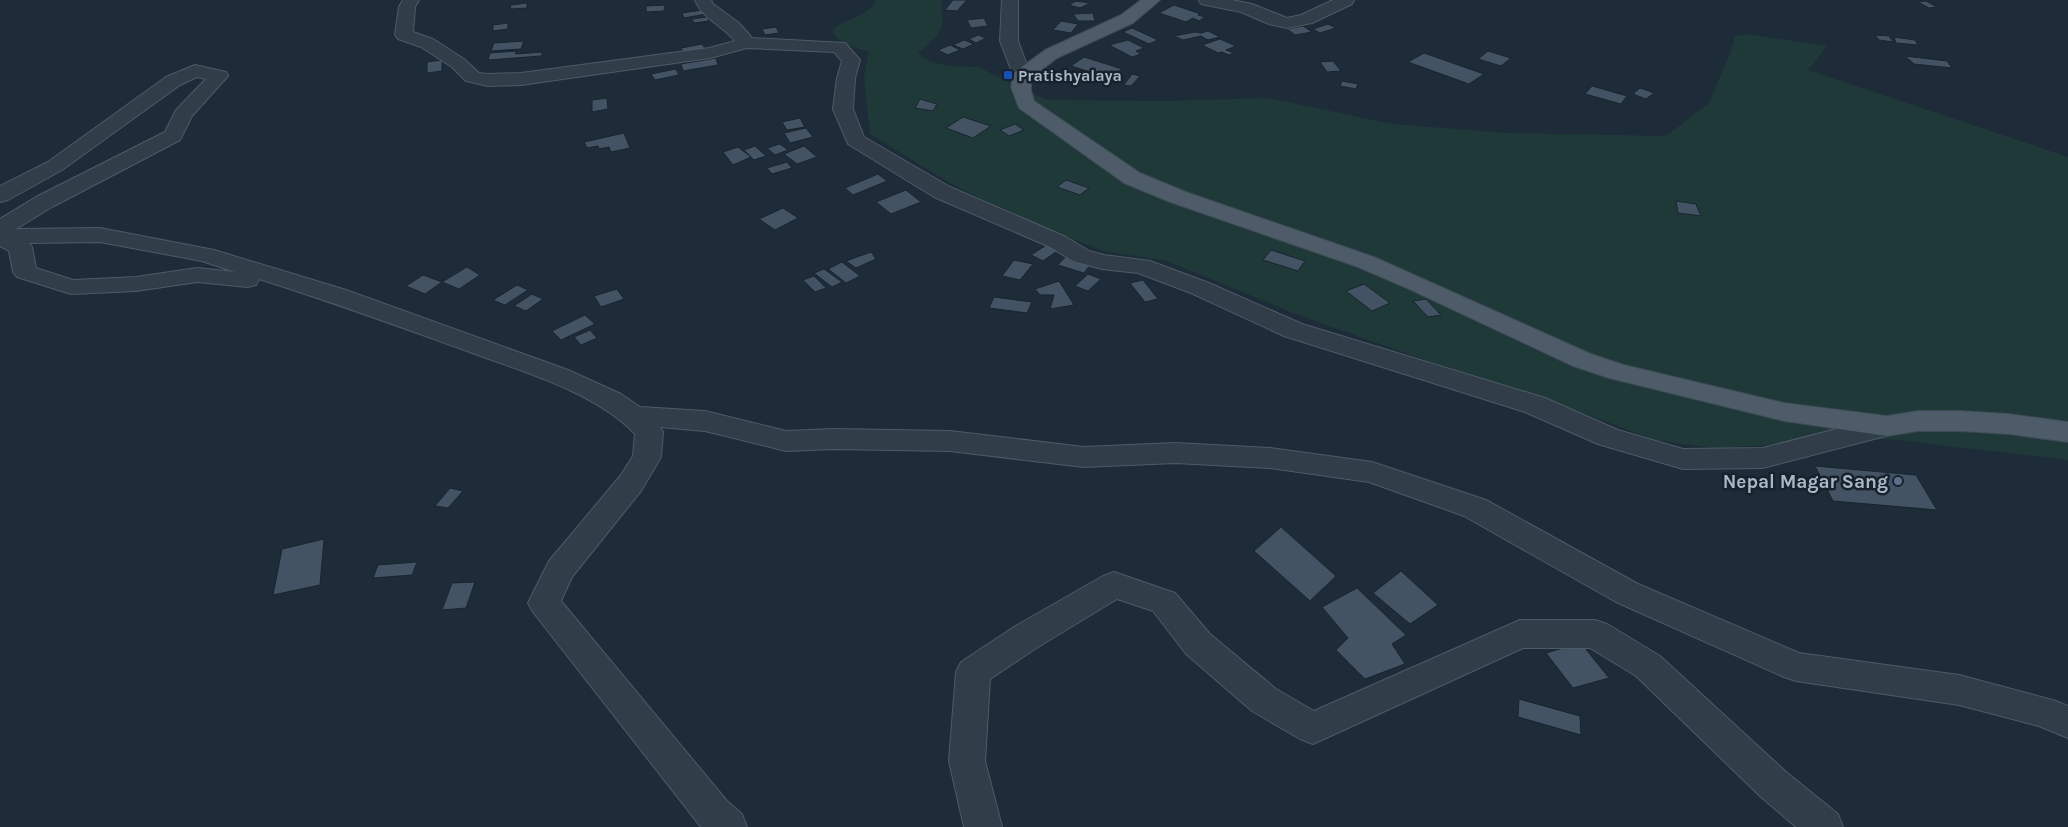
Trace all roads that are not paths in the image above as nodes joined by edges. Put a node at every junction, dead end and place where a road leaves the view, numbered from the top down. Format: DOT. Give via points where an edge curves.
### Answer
graph roads {
  1 [pos="411,0"];
  2 [pos="703,0"];
  3 [pos="1010,0"];
  4 [pos="1152,0"];
  5 [pos="1207,0"];
  6 [pos="1346,0"];
  7 [pos="747,43"];
  8 [pos="1022,76"];
  9 [pos="0,196"];
  10 [pos="0,236"];
  11 [pos="276,276"];
  12 [pos="634,416"];
  13 [pos="1887,426"];
  14 [pos="2068,432"];
  15 [pos="2068,722"];
  16 [pos="728,827"];
  17 [pos="983,827"];
  18 [pos="1824,827"];
  1 -- 7 [label="street" via="406,7 404,35 427,43 458,63 472,77 488,80 521,79 692,55"];
  2 -- 7 [label="street" via="706,7 733,27"];
  3 -- 8 [label="street" via="1009,41"];
  4 -- 8 [label="main road" via="1128,19 1051,54"];
  5 -- 6 [label="street" via="1246,8 1287,23 1306,19"];
  7 -- 13 [label="street" via="839,46 851,60 843,109 855,140 942,192 1058,242 1082,256 1102,262 1142,266 1293,330 1535,405 1608,436 1683,459 1764,458"];
  8 -- 13 [label="main road" via="1021,90 1026,104 1132,178 1178,197 1366,262 1582,360 1618,372 1784,412"];
  9 -- 10 [label="street" via="55,166 173,81 195,71 220,76 183,114 174,136 44,202 5,226"];
  10 -- 11 [label="street" via="100,235 206,255"];
  10 -- 11 [label="street" via="20,247 25,272 71,287 136,284 197,275 253,280"];
  11 -- 12 [label="street" via="338,295 559,376 610,400"];
  12 -- 15 [label="street" via="704,421 786,441 950,442 1084,458 1175,452 1270,458 1372,472 1475,508 1627,594 1796,667 1959,690 2044,712"];
  12 -- 16 [label="street" via="649,432 647,457 631,482 560,570 544,603 714,814"];
  13 -- 14 [label="main road" via="1918,421 1960,421"];
  17 -- 18 [label="street" via="967,761 973,672 1114,585 1164,602 1198,644 1264,700 1313,728 1520,634 1595,634 1648,666 1773,784"];
}
